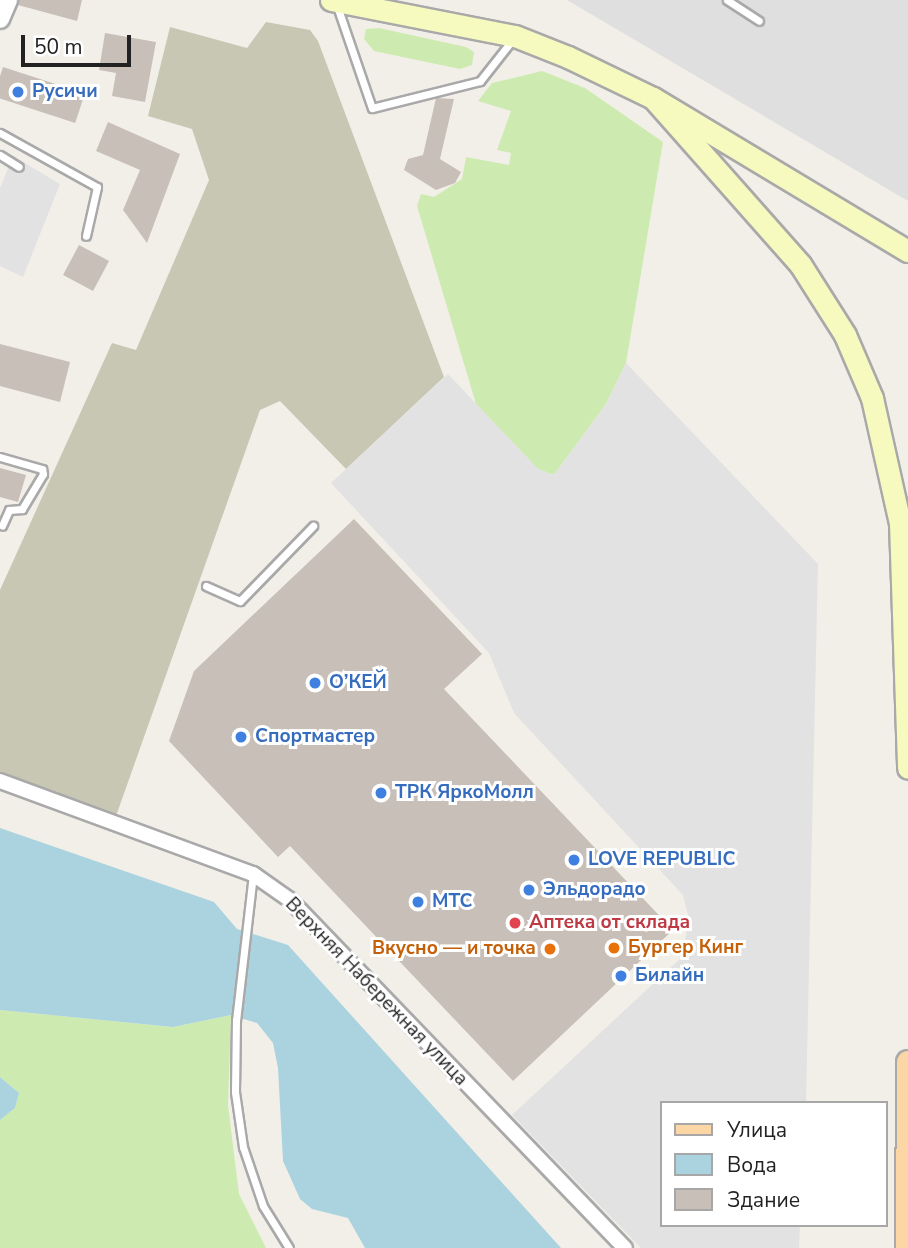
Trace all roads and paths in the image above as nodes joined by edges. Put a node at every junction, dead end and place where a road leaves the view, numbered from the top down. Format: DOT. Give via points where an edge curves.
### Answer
graph roads {
  1 [pos="8,0"];
  2 [pos="727,0"];
  3 [pos="327,1"];
  4 [pos="0,19"];
  5 [pos="759,21"];
  6 [pos="515,36"];
  7 [pos="653,98"];
  8 [pos="0,133"];
  9 [pos="0,155"];
  10 [pos="19,167"];
  11 [pos="86,236"];
  12 [pos="908,251"];
  13 [pos="0,457"];
  14 [pos="0,509"];
  15 [pos="9,510"];
  16 [pos="2,526"];
  17 [pos="313,526"];
  18 [pos="206,586"];
  19 [pos="908,768"];
  20 [pos="0,781"];
  21 [pos="253,874"];
  22 [pos="908,1062"];
  23 [pos="907,1241"];
  24 [pos="289,1248"];
  25 [pos="625,1248"];
  1 -- 4 [label="street"];
  2 -- 5 [label="lane"];
  3 -- 6 [label="main road"];
  3 -- 6 [label="lane" via="372,108 480,81"];
  6 -- 7 [label="main road"];
  7 -- 12 [label="main road"];
  7 -- 19 [label="main road" via="800,264 845,335 872,398 900,523"];
  8 -- 11 [label="lane" via="97,187"];
  9 -- 10 [label="lane"];
  13 -- 15 [label="lane" via="42,469 22,509"];
  14 -- 15 [label="lane"];
  15 -- 16 [label="lane"];
  17 -- 18 [label="lane" via="240,601"];
  20 -- 21 [label="street, Верхняя Набережная улица"];
  21 -- 24 [label="lane" via="236,1020 243,1147 263,1206"];
  21 -- 25 [label="street, Верхняя Набережная улица" via="290,900"];
  22 -- 23 [label="main road"];
}
